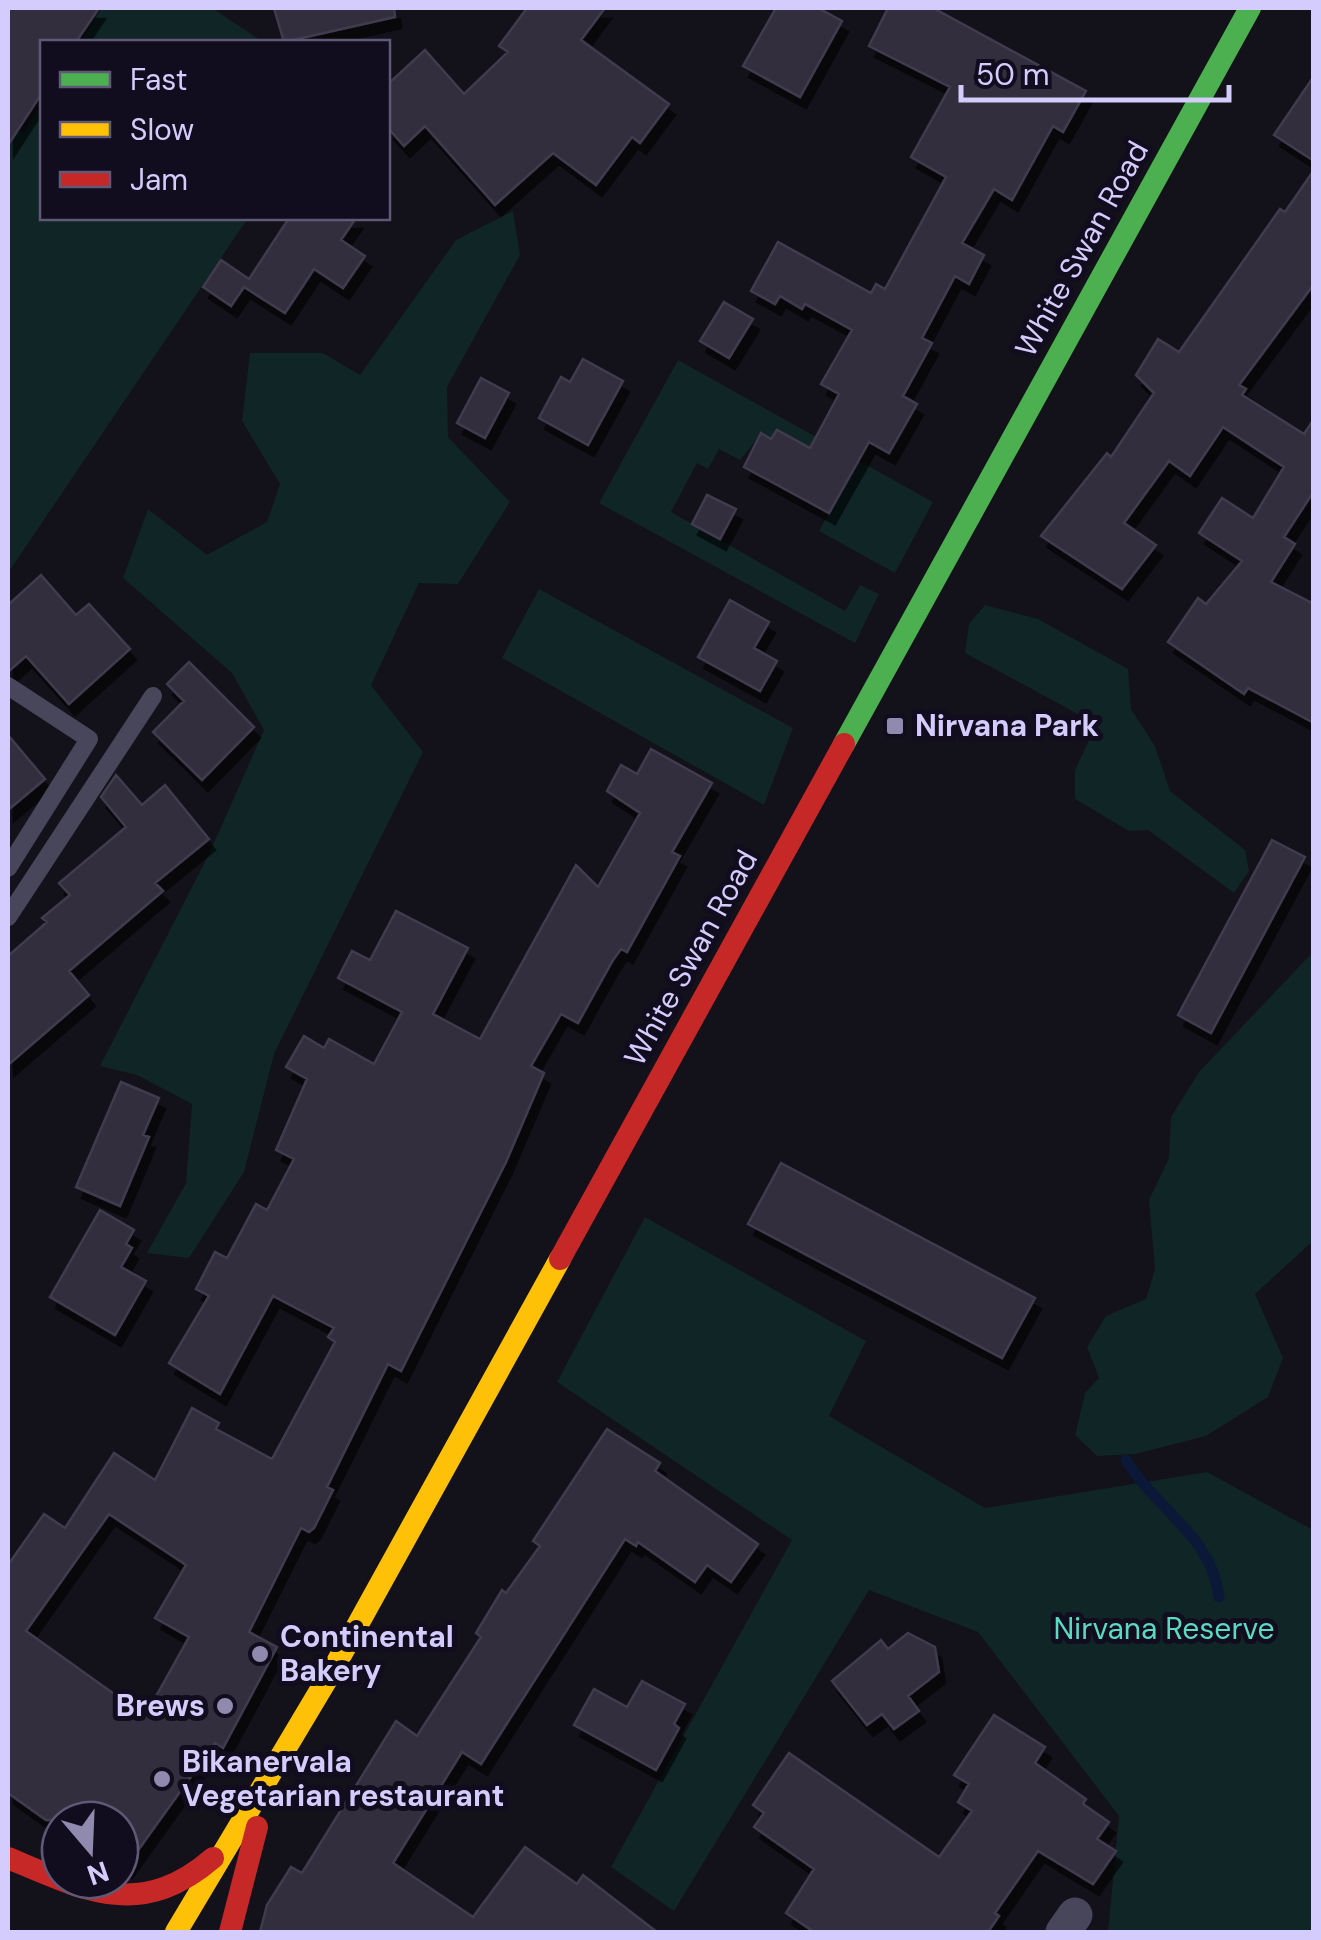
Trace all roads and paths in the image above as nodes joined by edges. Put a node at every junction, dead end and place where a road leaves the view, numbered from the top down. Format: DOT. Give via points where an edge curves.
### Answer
graph roads {
  1 [pos="1250,8"];
  2 [pos="8,686"];
  3 [pos="153,696"];
  4 [pos="8,868"];
  5 [pos="8,917"];
  6 [pos="272,1774"];
  7 [pos="233,1837"];
  8 [pos="8,1862"];
  9 [pos="70,1910"];
  10 [pos="176,1932"];
  11 [pos="230,1932"];
  1 -- 6 [label="main road, White Swan Road"];
  2 -- 4 [label="lane" via="89,739"];
  3 -- 5 [label="lane"];
  6 -- 7 [label="main road, White Swan Road"];
  6 -- 11 [label="main road"];
  7 -- 8 [label="main road" via="196,1877 157,1895 116,1898"];
  7 -- 10 [label="main road, White Swan Road"];
  8 -- 9 [label="main road"];
}
